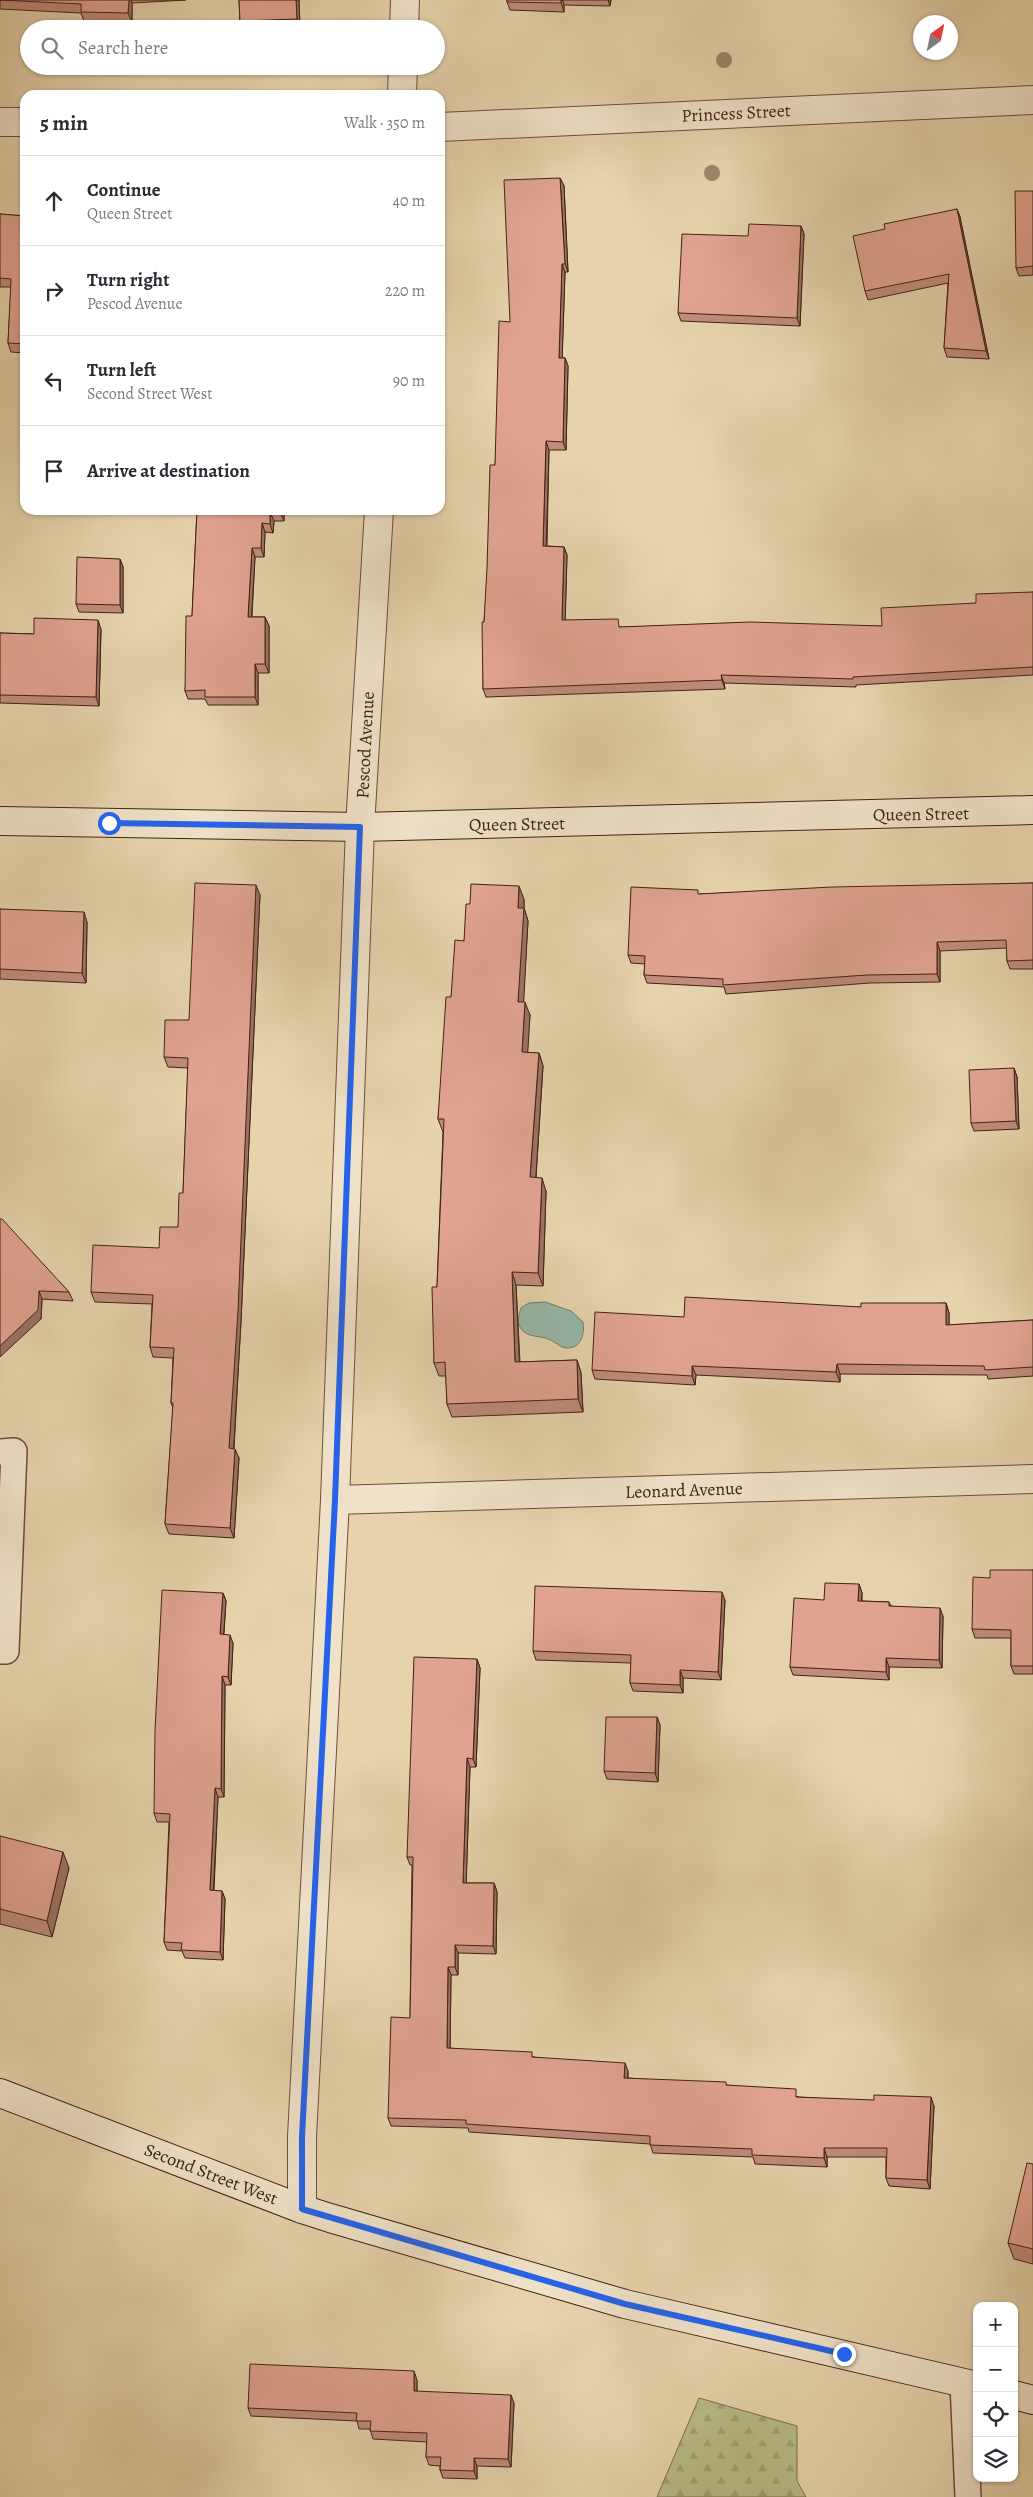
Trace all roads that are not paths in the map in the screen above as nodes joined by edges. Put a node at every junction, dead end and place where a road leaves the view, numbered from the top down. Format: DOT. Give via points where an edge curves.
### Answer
graph roads {
  1 [pos="405,0"];
  2 [pos="404,20"];
  3 [pos="403,75"];
  4 [pos="402,90"];
  5 [pos="1033,100"];
  6 [pos="0,122"];
  7 [pos="20,122"];
  8 [pos="445,127"];
  9 [pos="379,515"];
  10 [pos="1033,810"];
  11 [pos="0,821"];
  12 [pos="360,827"];
  13 [pos="0,1452"];
  14 [pos="1033,1479"];
  15 [pos="335,1500"];
  16 [pos="0,1651"];
  17 [pos="0,2093"];
  18 [pos="302,2209"];
  19 [pos="970,2385"];
  20 [pos="1018,2396"];
  21 [pos="1033,2400"];
  22 [pos="968,2497"];
  1 -- 2 [label="street"];
  3 -- 4 [label="street"];
  5 -- 8 [label="street, Princess Street"];
  6 -- 7 [label="street"];
  9 -- 12 [label="street, Pescod Avenue"];
  10 -- 12 [label="street, Queen Street"];
  11 -- 12 [label="street, Queen Street"];
  12 -- 15 [label="street, Pescod Avenue"];
  13 -- 16 [label="lane" via="14,1451 6,1651"];
  14 -- 15 [label="street, Leonard Avenue"];
  15 -- 18 [label="street, Pescod Avenue" via="302,2137"];
  17 -- 18 [label="street, Second Street West"];
  18 -- 19 [label="street, Second Street West" via="625,2304"];
  19 -- 22 [label="lane"];
  20 -- 21 [label="street"];
}
